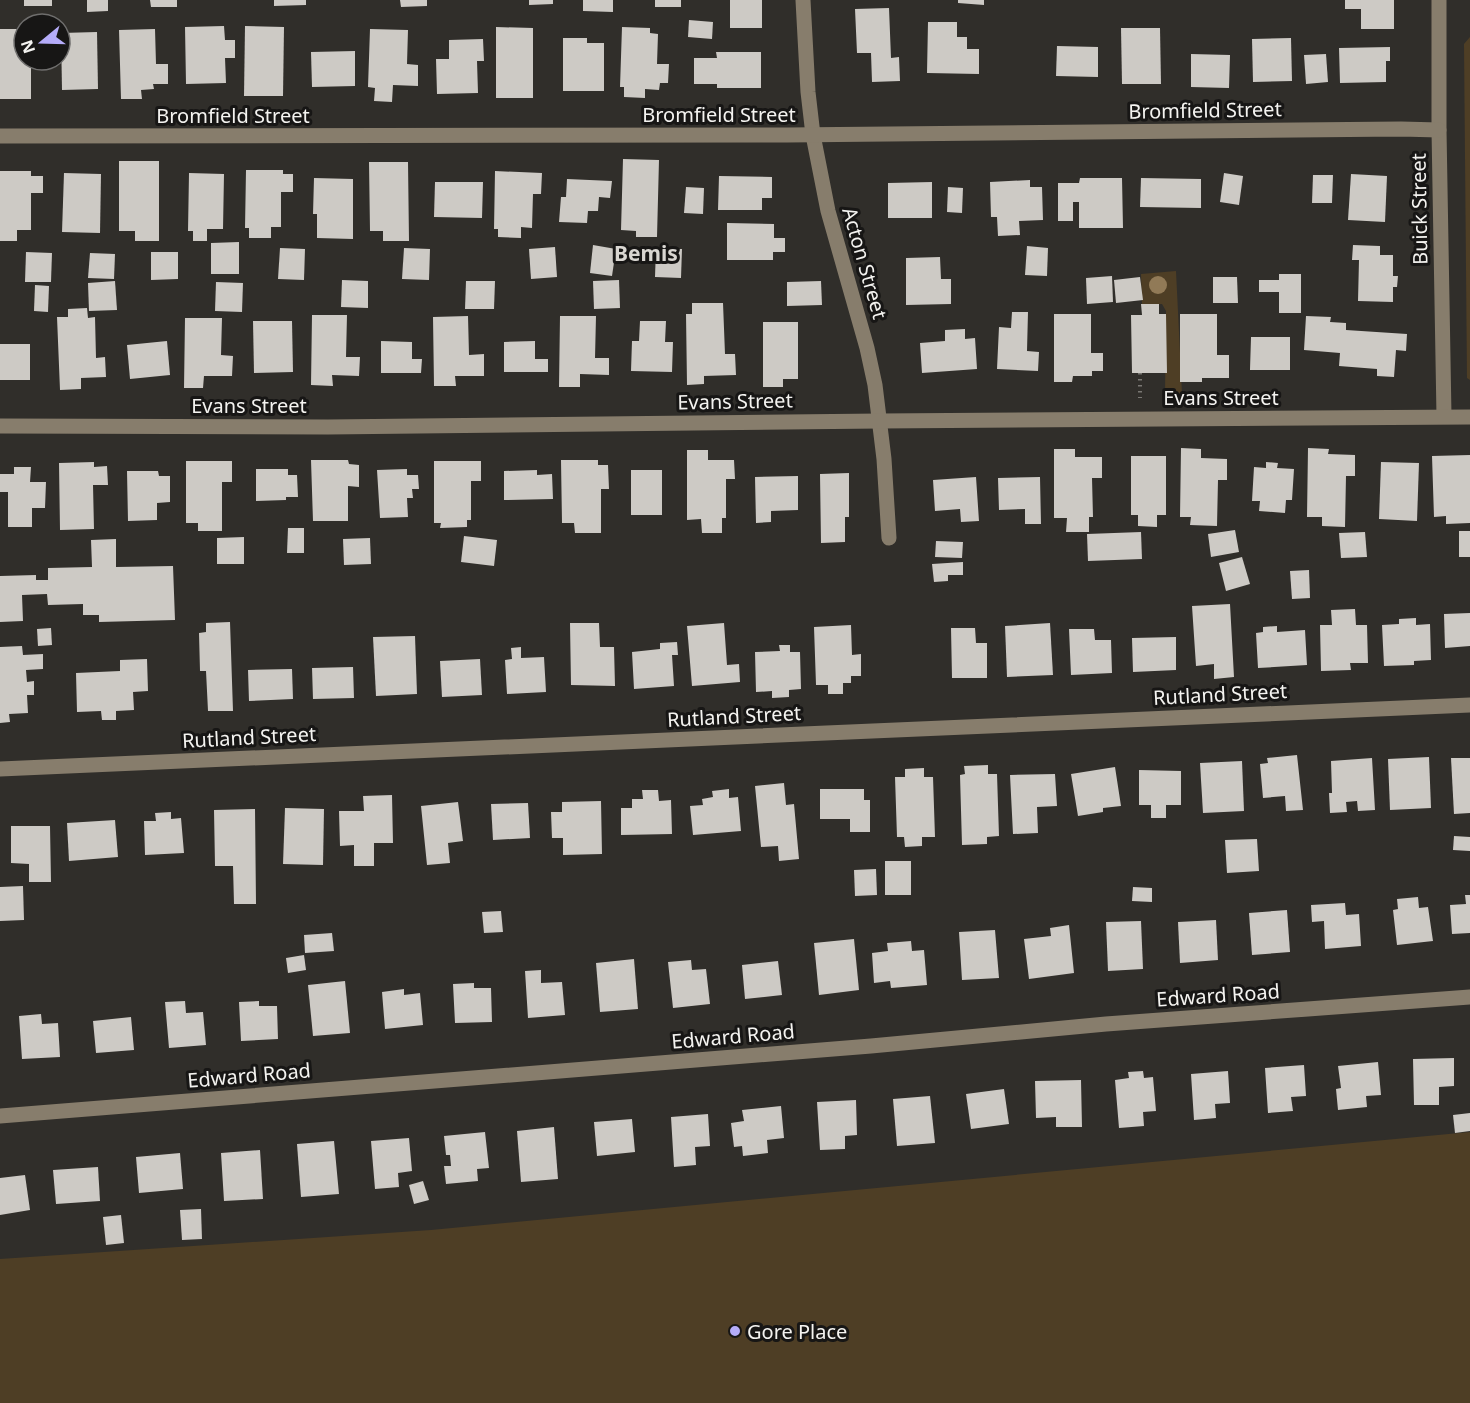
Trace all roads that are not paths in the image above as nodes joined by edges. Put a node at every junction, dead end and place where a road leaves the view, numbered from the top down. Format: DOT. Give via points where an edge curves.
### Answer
graph roads {
  1 [pos="804,0"];
  2 [pos="1439,0"];
  3 [pos="1447,0"];
  4 [pos="1439,130"];
  5 [pos="813,135"];
  6 [pos="0,136"];
  7 [pos="1444,417"];
  8 [pos="1470,417"];
  9 [pos="880,421"];
  10 [pos="0,426"];
  11 [pos="889,538"];
  12 [pos="1470,705"];
  13 [pos="0,769"];
  14 [pos="1470,997"];
  15 [pos="0,1116"];
  1 -- 5 [label="street, Acton Street"];
  2 -- 3 [label="street"];
  2 -- 4 [label="street, Buick Street"];
  4 -- 5 [label="street, Bromfield Street"];
  4 -- 7 [label="street, Buick Street"];
  5 -- 6 [label="street, Bromfield Street"];
  5 -- 9 [label="street, Acton Street" via="828,211 867,348"];
  7 -- 8 [label="street, Evans Street"];
  7 -- 9 [label="street, Evans Street"];
  9 -- 10 [label="street, Evans Street"];
  9 -- 11 [label="street, Acton Street"];
  12 -- 13 [label="street, Rutland Street"];
  14 -- 15 [label="street, Edward Road"];
}
